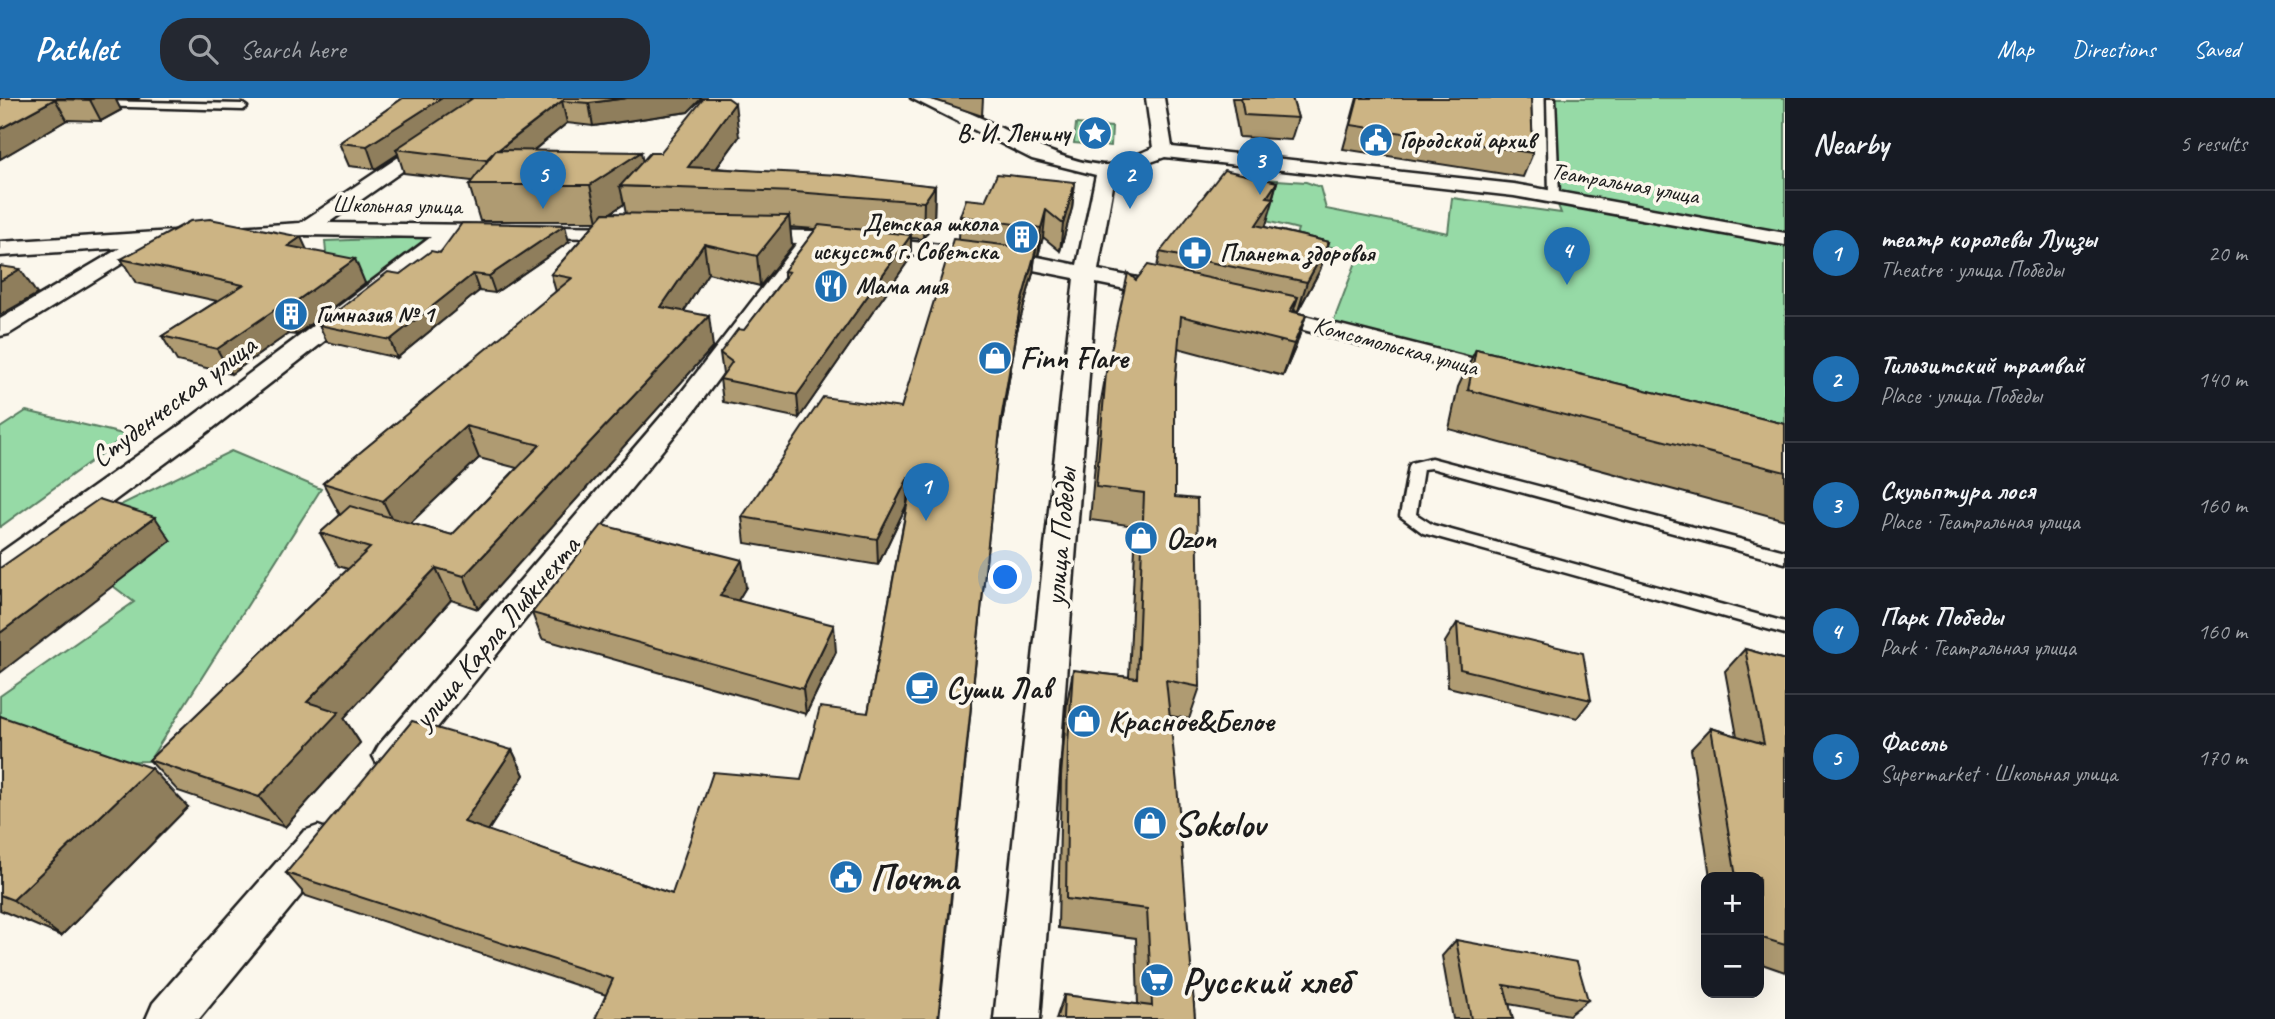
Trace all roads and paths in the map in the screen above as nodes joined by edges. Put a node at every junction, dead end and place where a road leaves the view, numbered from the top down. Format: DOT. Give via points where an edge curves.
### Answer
graph roads {
  1 [pos="498,98"];
  2 [pos="920,98"];
  3 [pos="1155,98"];
  4 [pos="1551,98"];
  5 [pos="78,103"];
  6 [pos="243,107"];
  7 [pos="1163,151"];
  8 [pos="1106,172"];
  9 [pos="1554,195"];
  10 [pos="305,229"];
  11 [pos="451,232"];
  12 [pos="653,233"];
  13 [pos="734,234"];
  14 [pos="813,237"];
  15 [pos="1785,239"];
  16 [pos="147,240"];
  17 [pos="0,249"];
  18 [pos="1085,274"];
  19 [pos="1190,296"];
  20 [pos="1241,307"];
  21 [pos="0,329"];
  22 [pos="1533,382"];
  23 [pos="1785,557"];
  24 [pos="0,569"];
  25 [pos="1785,628"];
  26 [pos="374,777"];
  27 [pos="338,819"];
  28 [pos="169,1019"];
  29 [pos="1017,1019"];
  1 -- 10 [label="street"];
  2 -- 8 [label="street" via="1039,155"];
  3 -- 7 [label="street"];
  4 -- 9 [label="lane"];
  5 -- 6 [label="lane"];
  7 -- 8 [label="street"];
  7 -- 9 [label="street, Театральная улица"];
  8 -- 18 [label="street, улица Победы"];
  9 -- 15 [label="street, Театральная улица"];
  10 -- 11 [label="street, Школьная улица"];
  10 -- 16 [label="street, Школьная улица"];
  11 -- 12 [label="street, Школьная улица"];
  11 -- 24 [label="street, Студенческая улица" via="203,422"];
  13 -- 14 [label="street"];
  14 -- 18 [label="street" via="1023,261"];
  14 -- 26 [label="street, улица Карла Либкнехта" via="686,404"];
  16 -- 17 [label="street, Школьная улица"];
  16 -- 21 [label="street"];
  18 -- 19 [label="street"];
  18 -- 29 [label="street, улица Победы"];
  20 -- 22 [label="street, Комсомольская улица"];
  23 -- 25 [label="lane" via="1431,463 1416,466 1408,516 1428,529"];
  27 -- 28 [label="street"];
}
